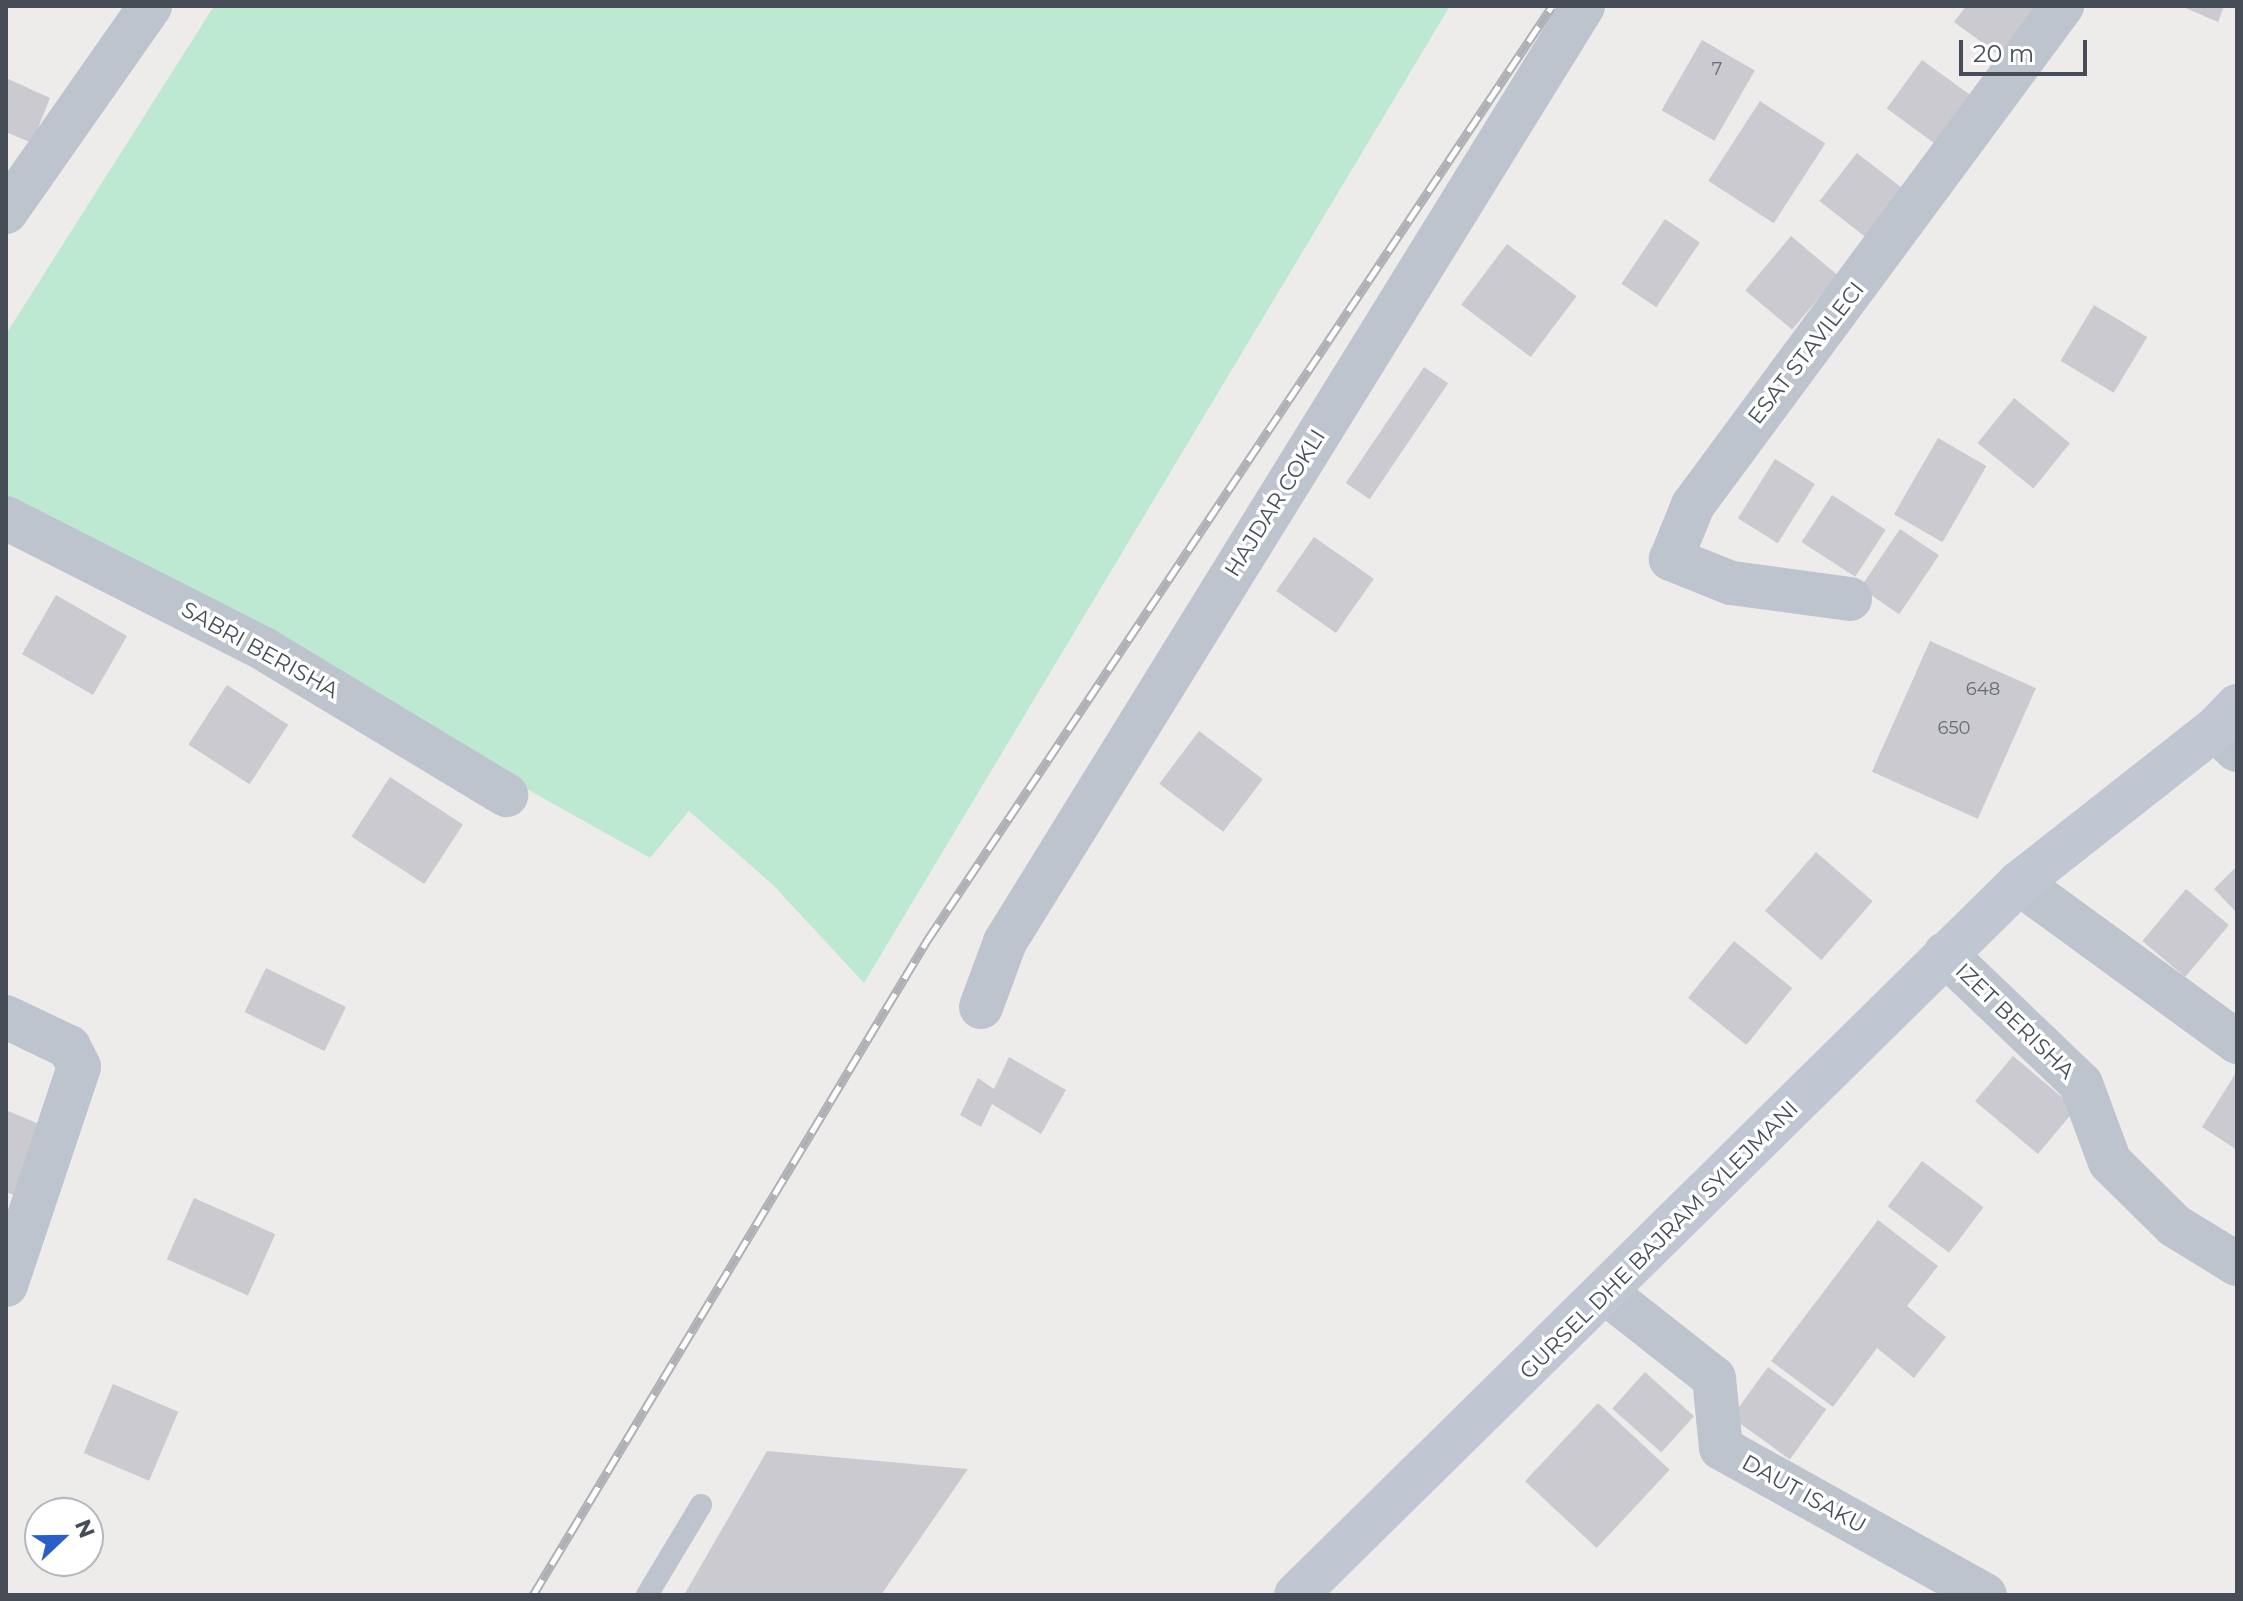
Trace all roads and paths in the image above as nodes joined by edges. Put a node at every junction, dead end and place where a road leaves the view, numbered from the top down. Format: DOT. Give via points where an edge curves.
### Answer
graph roads {
  1 [pos="150,6"];
  2 [pos="1583,6"];
  3 [pos="2062,6"];
  4 [pos="6,145"];
  5 [pos="50,148"];
  6 [pos="6,212"];
  7 [pos="6,518"];
  8 [pos="1850,599"];
  9 [pos="2230,728"];
  10 [pos="506,795"];
  11 [pos="2019,883"];
  12 [pos="1945,954"];
  13 [pos="981,1007"];
  14 [pos="6,1017"];
  15 [pos="2237,1042"];
  16 [pos="2237,1264"];
  17 [pos="6,1285"];
  18 [pos="1606,1293"];
  19 [pos="701,1505"];
  20 [pos="647,1595"];
  21 [pos="1296,1595"];
  22 [pos="1985,1595"];
  1 -- 5 [label="street"];
  2 -- 13 [label="street, HAJDAR COKLI" via="1005,942"];
  3 -- 8 [label="street, ESAT STAVILECI" via="1693,505 1671,559 1731,583"];
  4 -- 5 [label="street"];
  5 -- 6 [label="street"];
  7 -- 10 [label="street, SABRI BERISHA" via="264,649"];
  9 -- 11 [label="street, GURSEL DHE BAJRAM SYLEJMANI"];
  11 -- 12 [label="street, GURSEL DHE BAJRAM SYLEJMANI"];
  11 -- 15 [label="street"];
  12 -- 16 [label="street, IZET BERISHA" via="2081,1084 2110,1162 2175,1226"];
  12 -- 18 [label="street, GURSEL DHE BAJRAM SYLEJMANI"];
  14 -- 17 [label="street" via="69,1047 79,1067"];
  18 -- 21 [label="street, GURSEL DHE BAJRAM SYLEJMANI"];
  18 -- 22 [label="street, DAUT ISAKU" via="1714,1378 1721,1448"];
  19 -- 20 [label="lane"];
}
